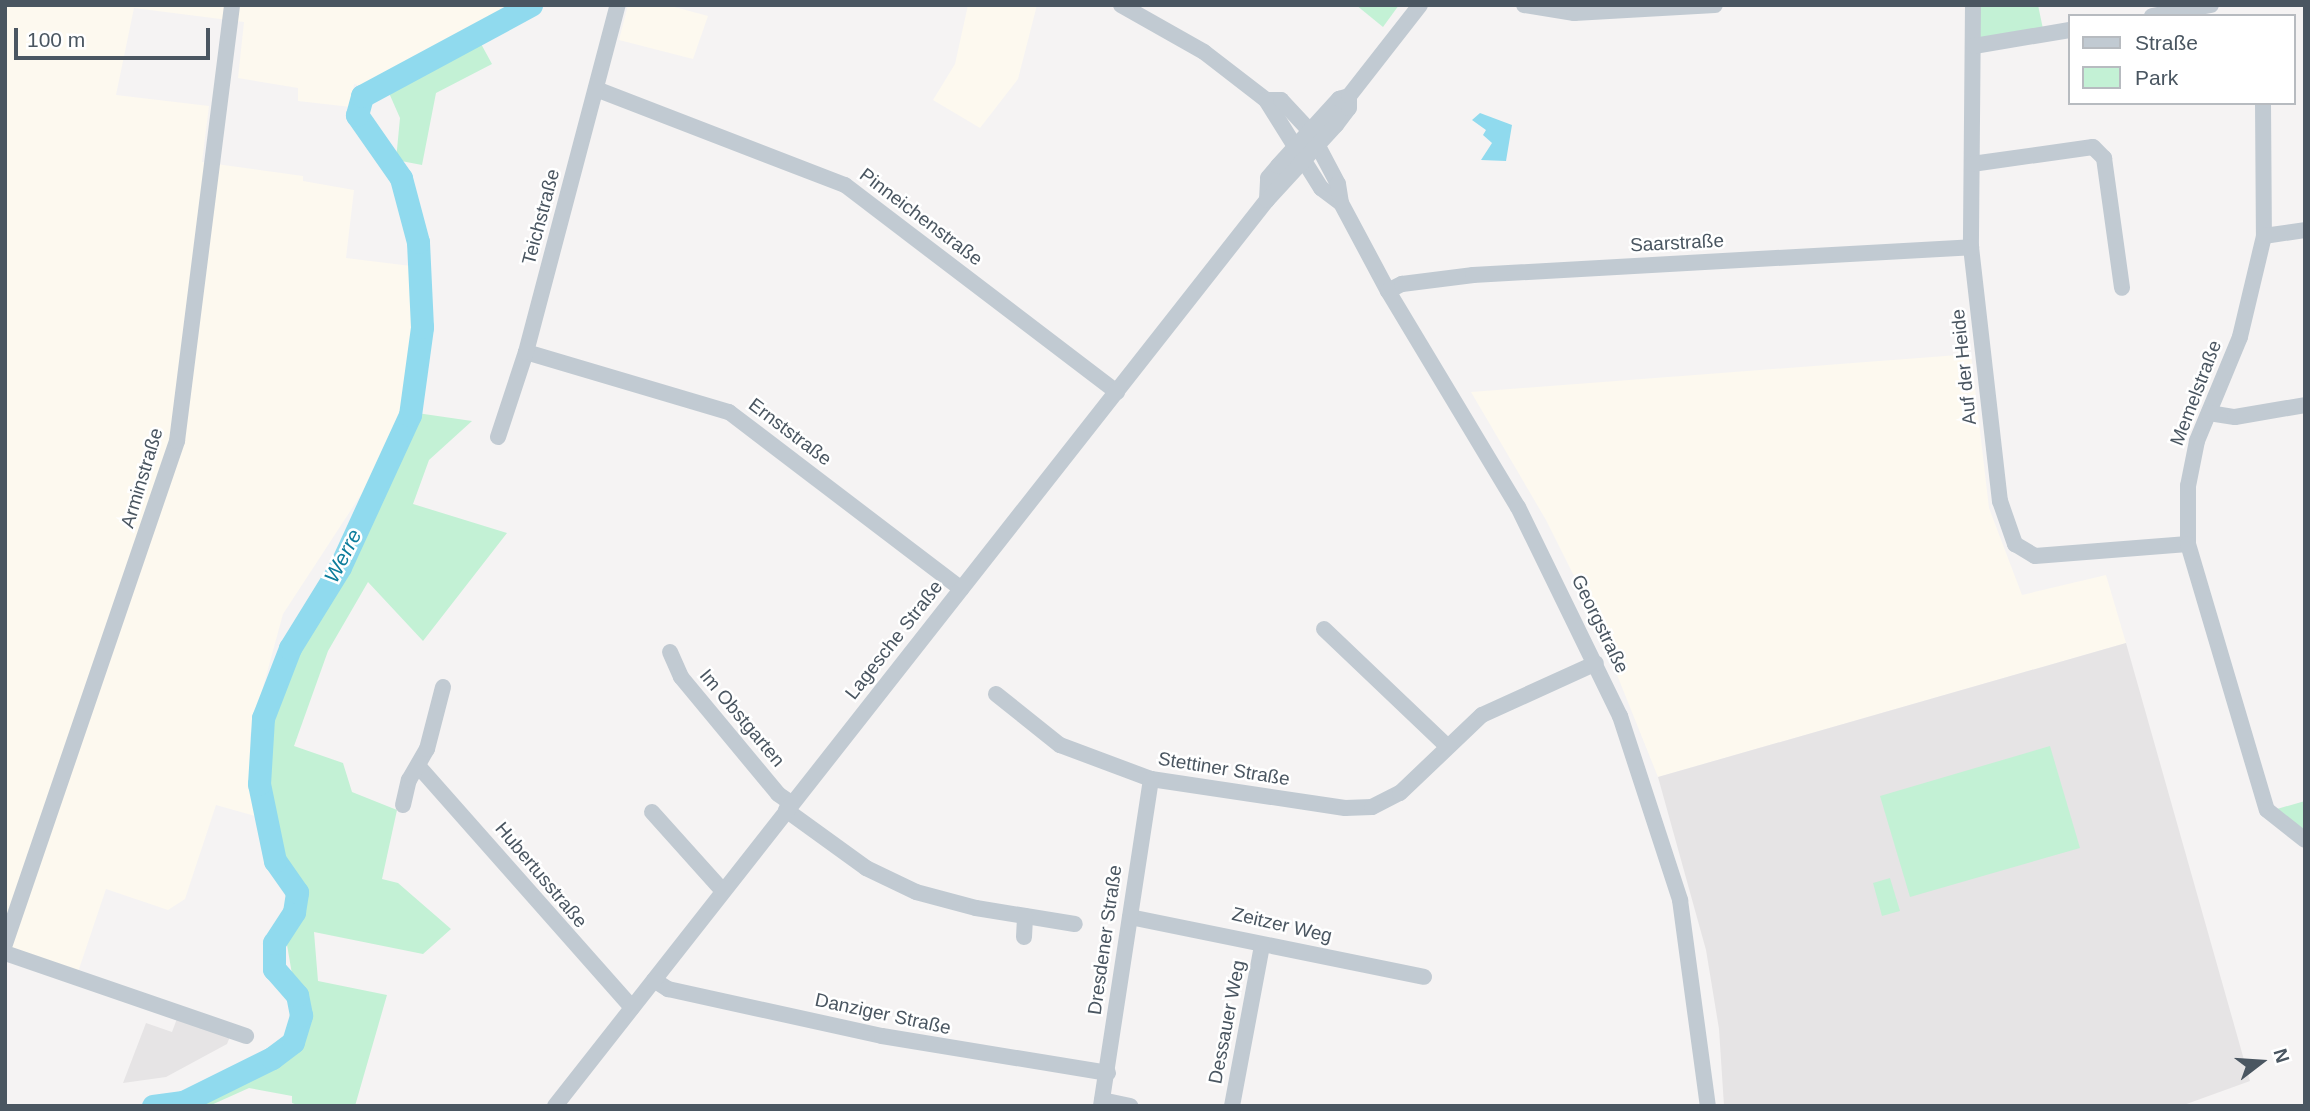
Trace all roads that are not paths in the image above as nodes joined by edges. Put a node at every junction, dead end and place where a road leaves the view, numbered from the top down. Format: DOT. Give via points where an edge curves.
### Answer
graph roads {
  1 [pos="232,5"];
  2 [pos="618,5"];
  3 [pos="1121,5"];
  4 [pos="1420,5"];
  5 [pos="1524,5"];
  6 [pos="1715,5"];
  7 [pos="1973,5"];
  8 [pos="2211,5"];
  9 [pos="2163,14"];
  10 [pos="2068,30"];
  11 [pos="1974,46"];
  12 [pos="596,89"];
  13 [pos="1349,96"];
  14 [pos="1266,100"];
  15 [pos="2263,105"];
  16 [pos="1310,131"];
  17 [pos="1296,145"];
  18 [pos="1318,147"];
  19 [pos="1305,161"];
  20 [pos="1972,164"];
  21 [pos="1267,200"];
  22 [pos="1341,203"];
  23 [pos="2305,230"];
  24 [pos="2264,236"];
  25 [pos="1971,247"];
  26 [pos="2122,288"];
  27 [pos="1388,291"];
  28 [pos="526,352"];
  29 [pos="1117,392"];
  30 [pos="2305,405"];
  31 [pos="2209,413"];
  32 [pos="498,437"];
  33 [pos="2188,544"];
  34 [pos="961,589"];
  35 [pos="1324,629"];
  36 [pos="670,652"];
  37 [pos="1596,663"];
  38 [pos="443,687"];
  39 [pos="996,694"];
  40 [pos="1447,747"];
  41 [pos="420,768"];
  42 [pos="1151,779"];
  43 [pos="402,805"];
  44 [pos="788,806"];
  45 [pos="652,812"];
  46 [pos="2305,840"];
  47 [pos="723,891"];
  48 [pos="1025,916"];
  49 [pos="1130,917"];
  50 [pos="1076,923"];
  51 [pos="1024,937"];
  52 [pos="5,944"];
  53 [pos="1262,946"];
  54 [pos="5,953"];
  55 [pos="1424,977"];
  56 [pos="654,980"];
  57 [pos="632,1008"];
  58 [pos="247,1036"];
  59 [pos="1108,1073"];
  60 [pos="1101,1103"];
  61 [pos="555,1106"];
  62 [pos="1130,1106"];
  63 [pos="1232,1106"];
  64 [pos="1708,1106"];
  1 -- 52 [label="street, Arminstraße" via="177,441"];
  2 -- 12 [label="street, Teichstraße"];
  3 -- 14 [label="street" via="1204,52"];
  4 -- 13 [label="street, Lagesche Straße"];
  5 -- 6 [label="street" via="1574,13"];
  7 -- 11 [label="street, Auf der Heide"];
  8 -- 9 [label="street"];
  10 -- 11 [label="street"];
  11 -- 20 [label="street, Auf der Heide"];
  12 -- 28 [label="street, Teichstraße"];
  12 -- 29 [label="street, Pinneichenstraße" via="845,185"];
  13 -- 16 [label="street, Lagesche Straße" via="1339,99"];
  13 -- 18 [label="street, Lagesche Straße" via="1349,108"];
  14 -- 16 [label="street, Georgstraße" via="1281,100"];
  14 -- 17 [label="street, Georgstraße"];
  15 -- 24 [label="street, Memelstraße"];
  16 -- 17 [label="street, Lagesche Straße"];
  16 -- 18 [label="street, Georgstraße"];
  17 -- 19 [label="street, Georgstraße"];
  17 -- 21 [label="street, Lagesche Straße" via="1268,178"];
  18 -- 19 [label="street, Lagesche Straße"];
  18 -- 22 [label="street, Georgstraße" via="1338,184"];
  19 -- 21 [label="street, Lagesche Straße"];
  19 -- 22 [label="street, Georgstraße" via="1325,194"];
  20 -- 25 [label="street, Auf der Heide"];
  20 -- 26 [label="street" via="2093,147 2104,158"];
  21 -- 29 [label="street, Lagesche Straße"];
  22 -- 27 [label="street, Georgstraße"];
  23 -- 24 [label="street"];
  24 -- 31 [label="street, Memelstraße" via="2240,337"];
  25 -- 27 [label="street, Saarstraße" via="1473,275 1402,284"];
  25 -- 33 [label="street, Auf der Heide" via="2000,501 2015,544 2035,556"];
  27 -- 37 [label="street, Georgstraße" via="1518,507"];
  28 -- 32 [label="street, Teichstraße"];
  28 -- 34 [label="street, Ernststraße" via="729,412"];
  29 -- 34 [label="street, Lagesche Straße"];
  30 -- 31 [label="street" via="2235,417"];
  31 -- 33 [label="street, Memelstraße" via="2190,468"];
  33 -- 46 [label="street, Memelstraße" via="2267,810"];
  34 -- 44 [label="street, Lagesche Straße"];
  35 -- 40 [label="street"];
  36 -- 44 [label="street, Im Obstgarten" via="681,677"];
  37 -- 40 [label="street, Stettiner Straße" via="1482,715"];
  37 -- 64 [label="street, Georgstraße" via="1641,771 1678,893"];
  38 -- 41 [label="street"];
  39 -- 42 [label="street, Stettiner Straße" via="1060,745"];
  40 -- 42 [label="street, Stettiner Straße" via="1400,793 1372,807 1345,808"];
  41 -- 43 [label="street" via="409,780"];
  41 -- 57 [label="street, Hubertusstraße"];
  42 -- 49 [label="street, Dresdener Straße"];
  44 -- 47 [label="street, Lagesche Straße"];
  44 -- 48 [label="street, Im Obstgarten" via="866,868 900,886 955,903"];
  45 -- 47 [label="street"];
  47 -- 56 [label="street, Lagesche Straße"];
  48 -- 50 [label="street, Im Obstgarten"];
  48 -- 51 [label="street"];
  49 -- 53 [label="street, Zeitzer Weg" via="1245,937"];
  49 -- 59 [label="street, Dresdener Straße"];
  53 -- 55 [label="street, Zeitzer Weg"];
  53 -- 63 [label="street, Dessauer Weg"];
  54 -- 58 [label="street"];
  56 -- 57 [label="street, Lagesche Straße"];
  56 -- 59 [label="street, Danziger Straße" via="668,989 881,1036"];
  57 -- 61 [label="street, Lagesche Straße"];
  59 -- 60 [label="street, Dresdener Straße"];
  60 -- 62 [label="street"];
}
